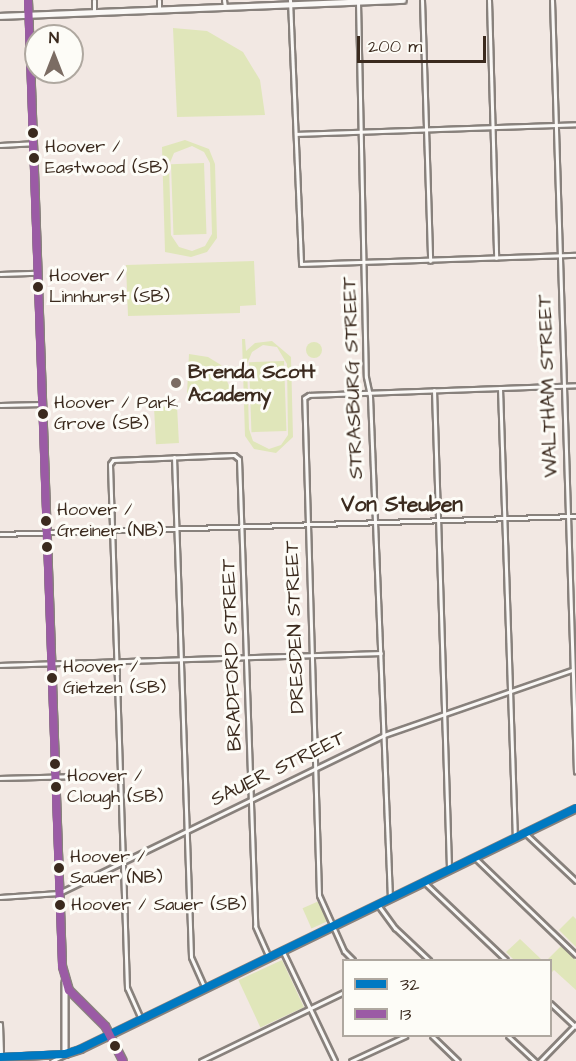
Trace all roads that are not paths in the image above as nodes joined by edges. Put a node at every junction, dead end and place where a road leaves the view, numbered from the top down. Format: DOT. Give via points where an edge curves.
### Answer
graph roads {
  1 [pos="28,0"];
  2 [pos="94,0"];
  3 [pos="159,0"];
  4 [pos="225,0"];
  5 [pos="403,0"];
  6 [pos="422,0"];
  7 [pos="489,0"];
  8 [pos="552,0"];
  9 [pos="358,1"];
  10 [pos="290,2"];
  11 [pos="225,7"];
  12 [pos="159,10"];
  13 [pos="94,12"];
  14 [pos="28,15"];
  15 [pos="0,16"];
  16 [pos="576,124"];
  17 [pos="556,125"];
  18 [pos="493,127"];
  19 [pos="426,129"];
  20 [pos="362,131"];
  21 [pos="296,134"];
  22 [pos="33,143"];
  23 [pos="0,145"];
  24 [pos="576,255"];
  25 [pos="560,256"];
  26 [pos="496,258"];
  27 [pos="430,261"];
  28 [pos="364,262"];
  29 [pos="38,273"];
  30 [pos="0,274"];
  31 [pos="563,386"];
  32 [pos="576,386"];
  33 [pos="500,388"];
  34 [pos="434,390"];
  35 [pos="368,392"];
  36 [pos="43,404"];
  37 [pos="0,405"];
  38 [pos="174,457"];
  39 [pos="576,516"];
  40 [pos="567,517"];
  41 [pos="504,519"];
  42 [pos="438,521"];
  43 [pos="373,522"];
  44 [pos="307,525"];
  45 [pos="242,527"];
  46 [pos="177,529"];
  47 [pos="112,530"];
  48 [pos="48,532"];
  49 [pos="0,534"];
  50 [pos="381,653"];
  51 [pos="311,656"];
  52 [pos="247,658"];
  53 [pos="182,659"];
  54 [pos="116,661"];
  55 [pos="52,663"];
  56 [pos="0,665"];
  57 [pos="572,670"];
  58 [pos="510,692"];
  59 [pos="444,715"];
  60 [pos="384,735"];
  61 [pos="315,767"];
  62 [pos="576,772"];
  63 [pos="120,775"];
  64 [pos="56,777"];
  65 [pos="0,778"];
  66 [pos="252,798"];
  67 [pos="576,808"];
  68 [pos="187,830"];
  69 [pos="525,833"];
  70 [pos="515,838"];
  71 [pos="474,857"];
  72 [pos="123,861"];
  73 [pos="449,869"];
  74 [pos="424,882"];
  75 [pos="576,882"];
  76 [pos="59,893"];
  77 [pos="0,897"];
  78 [pos="390,898"];
  79 [pos="378,904"];
  80 [pos="333,926"];
  81 [pos="282,951"];
  82 [pos="576,954"];
  83 [pos="269,957"];
  84 [pos="352,959"];
  85 [pos="428,959"];
  86 [pos="505,959"];
  87 [pos="65,982"];
  88 [pos="205,988"];
  89 [pos="342,993"];
  90 [pos="552,1005"];
  91 [pos="310,1008"];
  92 [pos="141,1019"];
  93 [pos="0,1024"];
  94 [pos="575,1026"];
  95 [pos="110,1034"];
  96 [pos="401,1037"];
  97 [pos="434,1037"];
  98 [pos="510,1037"];
  99 [pos="65,1054"];
  100 [pos="1,1057"];
  101 [pos="52,1061"];
  102 [pos="123,1061"];
  103 [pos="201,1061"];
  104 [pos="335,1061"];
  105 [pos="351,1061"];
  106 [pos="458,1061"];
  107 [pos="535,1061"];
  108 [pos="540,1061"];
  1 -- 14 [label="main road"];
  2 -- 13 [label="street"];
  3 -- 12 [label="street"];
  4 -- 11 [label="street"];
  5 -- 9 [label="street"];
  6 -- 19 [label="street"];
  7 -- 18 [label="street"];
  8 -- 17 [label="street, WALTHAM STREET"];
  9 -- 10 [label="street"];
  9 -- 20 [label="street, STRASBURG STREET"];
  10 -- 11 [label="street"];
  10 -- 21 [label="street"];
  11 -- 12 [label="street"];
  12 -- 13 [label="street"];
  13 -- 14 [label="street"];
  14 -- 15 [label="street"];
  14 -- 22 [label="main road"];
  16 -- 17 [label="street"];
  17 -- 18 [label="street"];
  17 -- 25 [label="street, WALTHAM STREET"];
  18 -- 19 [label="street"];
  18 -- 26 [label="street"];
  19 -- 20 [label="street"];
  19 -- 27 [label="street"];
  20 -- 21 [label="street"];
  20 -- 28 [label="street, STRASBURG STREET"];
  21 -- 28 [label="street" via="301,264"];
  22 -- 23 [label="street"];
  22 -- 29 [label="main road"];
  24 -- 25 [label="street"];
  25 -- 26 [label="street"];
  25 -- 31 [label="street, WALTHAM STREET"];
  26 -- 27 [label="street"];
  27 -- 28 [label="street"];
  28 -- 35 [label="street, STRASBURG STREET"];
  29 -- 30 [label="street"];
  29 -- 36 [label="main road"];
  31 -- 32 [label="street"];
  31 -- 33 [label="street"];
  31 -- 40 [label="street, WALTHAM STREET"];
  33 -- 34 [label="street"];
  33 -- 41 [label="street"];
  34 -- 35 [label="street"];
  34 -- 42 [label="street"];
  35 -- 43 [label="street, STRASBURG STREET"];
  35 -- 44 [label="street, DRESDEN STREET" via="309,395 304,401"];
  36 -- 37 [label="street"];
  36 -- 48 [label="main road"];
  38 -- 45 [label="street, BRADFORD STREET" via="238,457"];
  38 -- 46 [label="street"];
  38 -- 47 [label="street" via="112,460"];
  39 -- 40 [label="street"];
  40 -- 41 [label="street"];
  40 -- 57 [label="street, WALTHAM STREET"];
  41 -- 42 [label="street"];
  41 -- 58 [label="street"];
  42 -- 43 [label="street"];
  42 -- 59 [label="street"];
  43 -- 44 [label="street"];
  43 -- 50 [label="street, STRASBURG STREET"];
  44 -- 45 [label="street"];
  44 -- 51 [label="street, DRESDEN STREET"];
  45 -- 46 [label="street"];
  45 -- 52 [label="street, BRADFORD STREET"];
  46 -- 47 [label="street"];
  46 -- 53 [label="street"];
  47 -- 48 [label="street"];
  47 -- 54 [label="street"];
  48 -- 49 [label="street"];
  48 -- 55 [label="main road"];
  50 -- 51 [label="street"];
  50 -- 60 [label="street, STRASBURG STREET"];
  51 -- 52 [label="street"];
  51 -- 61 [label="street, DRESDEN STREET"];
  52 -- 53 [label="street"];
  52 -- 66 [label="street, BRADFORD STREET"];
  53 -- 54 [label="street"];
  53 -- 68 [label="street"];
  54 -- 55 [label="street"];
  54 -- 63 [label="street"];
  55 -- 56 [label="street"];
  55 -- 64 [label="main road"];
  57 -- 58 [label="street, SAUER STREET"];
  57 -- 62 [label="street, WALTHAM STREET"];
  58 -- 59 [label="street, SAUER STREET"];
  58 -- 70 [label="street"];
  59 -- 60 [label="street, SAUER STREET"];
  59 -- 73 [label="street"];
  60 -- 61 [label="street, SAUER STREET"];
  60 -- 78 [label="street, STRASBURG STREET"];
  61 -- 66 [label="street, SAUER STREET"];
  61 -- 80 [label="street, DRESDEN STREET" via="319,895"];
  63 -- 64 [label="street"];
  63 -- 72 [label="street"];
  64 -- 65 [label="street"];
  64 -- 76 [label="main road"];
  66 -- 68 [label="street, SAUER STREET"];
  66 -- 83 [label="street, BRADFORD STREET" via="255,926"];
  67 -- 69 [label="street"];
  68 -- 72 [label="street, SAUER STREET"];
  68 -- 88 [label="street" via="191,957"];
  69 -- 70 [label="street"];
  69 -- 75 [label="street"];
  70 -- 71 [label="street"];
  71 -- 73 [label="street"];
  71 -- 82 [label="street"];
  72 -- 76 [label="street, SAUER STREET"];
  72 -- 92 [label="street" via="127,988"];
  73 -- 74 [label="street"];
  74 -- 78 [label="street"];
  74 -- 86 [label="street"];
  76 -- 77 [label="street, SAUER STREET"];
  76 -- 87 [label="main road"];
  78 -- 79 [label="street"];
  79 -- 80 [label="street"];
  79 -- 85 [label="street" via="395,928"];
  80 -- 81 [label="street"];
  80 -- 84 [label="street, DRESDEN STREET"];
  81 -- 83 [label="street"];
  81 -- 91 [label="street"];
  83 -- 88 [label="street"];
  87 -- 95 [label="main road"];
  87 -- 99 [label="street"];
  88 -- 92 [label="street"];
  89 -- 91 [label="street"];
  90 -- 94 [label="street"];
  91 -- 103 [label="street"];
  91 -- 104 [label="street"];
  92 -- 95 [label="street"];
  93 -- 100 [label="street"];
  94 -- 108 [label="street"];
  95 -- 99 [label="street"];
  95 -- 102 [label="main road"];
  96 -- 105 [label="street"];
  97 -- 106 [label="street"];
  98 -- 107 [label="street"];
  99 -- 100 [label="street"];
  99 -- 101 [label="street"];
}
